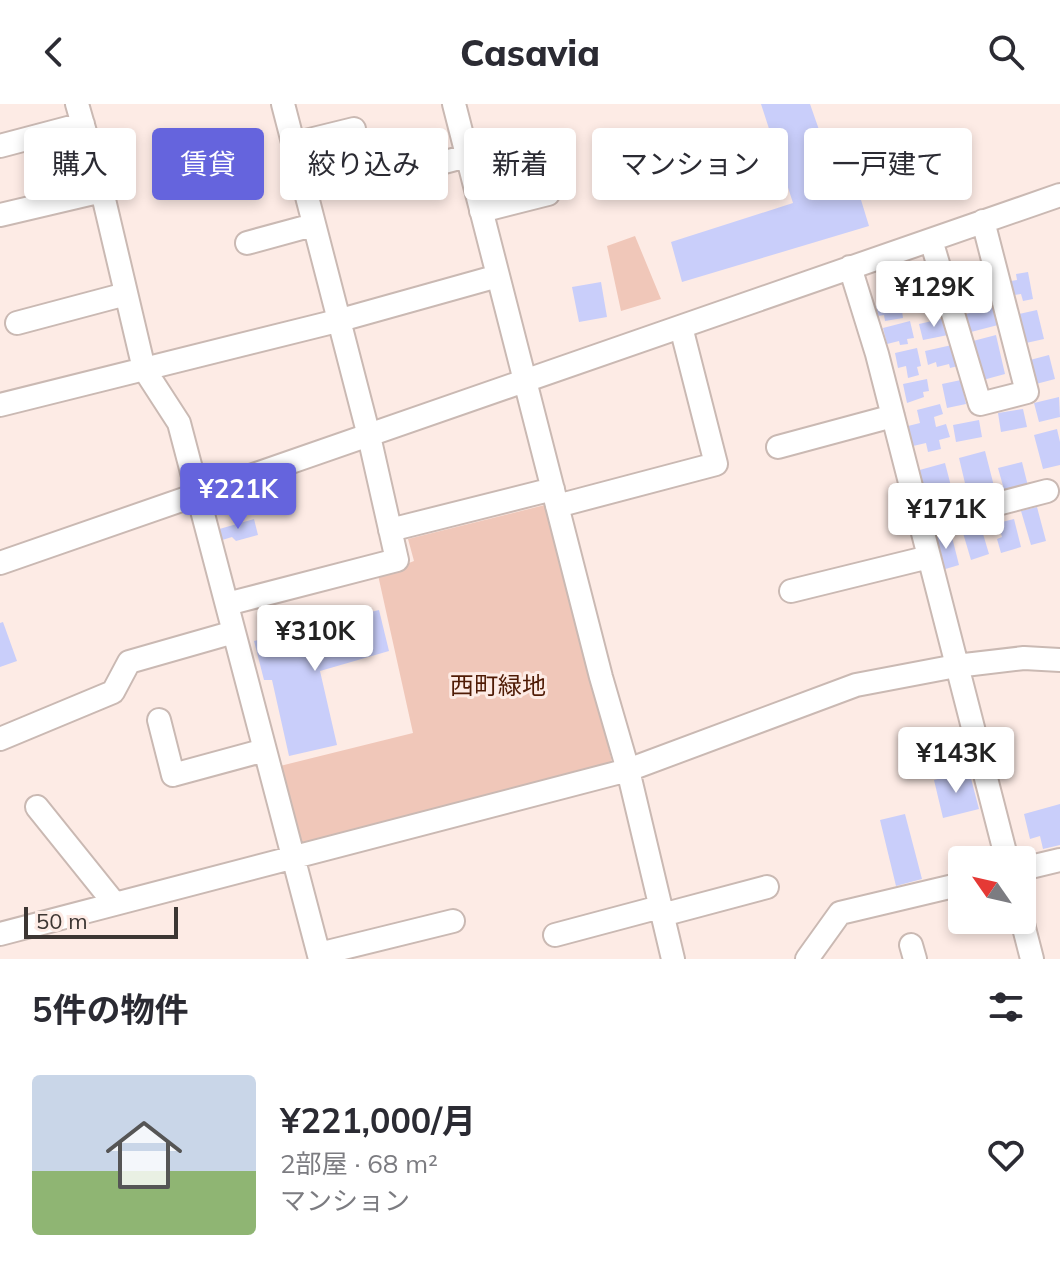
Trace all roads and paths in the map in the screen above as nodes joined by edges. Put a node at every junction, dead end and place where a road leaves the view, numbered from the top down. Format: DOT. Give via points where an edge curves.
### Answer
graph roads {
  1 [pos="283,104"];
  2 [pos="454,104"];
  3 [pos="82,110"];
  4 [pos="289,128"];
  5 [pos="464,144"];
  6 [pos="0,146"];
  7 [pos="1060,195"];
  8 [pos="64,200"];
  9 [pos="104,200"];
  10 [pos="307,200"];
  11 [pos="478,200"];
  12 [pos="524,200"];
  13 [pos="481,211"];
  14 [pos="0,215"];
  15 [pos="983,221"];
  16 [pos="313,225"];
  17 [pos="931,240"];
  18 [pos="247,243"];
  19 [pos="850,267"];
  20 [pos="498,276"];
  21 [pos="126,294"];
  22 [pos="337,321"];
  23 [pos="17,323"];
  24 [pos="681,327"];
  25 [pos="144,369"];
  26 [pos="525,382"];
  27 [pos="0,405"];
  28 [pos="893,416"];
  29 [pos="369,436"];
  30 [pos="778,447"];
  31 [pos="1047,491"];
  32 [pos="198,495"];
  33 [pos="555,498"];
  34 [pos="920,524"];
  35 [pos="390,530"];
  36 [pos="929,557"];
  37 [pos="0,563"];
  38 [pos="791,591"];
  39 [pos="227,604"];
  40 [pos="234,632"];
  41 [pos="1060,660"];
  42 [pos="956,666"];
  43 [pos="159,720"];
  44 [pos="0,739"];
  45 [pos="265,750"];
  46 [pos="628,770"];
  47 [pos="37,807"];
  48 [pos="1003,846"];
  49 [pos="294,857"];
  50 [pos="1060,860"];
  51 [pos="1036,866"];
  52 [pos="767,887"];
  53 [pos="948,887"];
  54 [pos="115,904"];
  55 [pos="661,911"];
  56 [pos="453,921"];
  57 [pos="0,934"];
  58 [pos="1026,934"];
  59 [pos="555,935"];
  60 [pos="319,957"];
  61 [pos="673,959"];
  62 [pos="807,959"];
  63 [pos="1032,959"];
  1 -- 4 [label="street"];
  2 -- 5 [label="street"];
  3 -- 6 [label="street"];
  7 -- 15 [label="street"];
  8 -- 14 [label="street"];
  9 -- 21 [label="street"];
  10 -- 16 [label="street"];
  11 -- 13 [label="street"];
  12 -- 13 [label="street"];
  13 -- 20 [label="street"];
  15 -- 17 [label="street"];
  15 -- 17 [label="street" via="1027,392 980,404"];
  16 -- 18 [label="street"];
  16 -- 22 [label="street"];
  17 -- 19 [label="street"];
  19 -- 24 [label="street"];
  19 -- 28 [label="street"];
  20 -- 22 [label="street"];
  20 -- 26 [label="street"];
  21 -- 23 [label="street"];
  21 -- 25 [label="street"];
  22 -- 25 [label="street"];
  22 -- 29 [label="street"];
  24 -- 26 [label="street"];
  24 -- 33 [label="street" via="716,464"];
  25 -- 27 [label="street"];
  25 -- 32 [label="street" via="179,423"];
  26 -- 29 [label="street"];
  26 -- 33 [label="street"];
  28 -- 30 [label="street"];
  28 -- 34 [label="street"];
  29 -- 32 [label="street"];
  29 -- 35 [label="street"];
  31 -- 34 [label="street"];
  32 -- 37 [label="street"];
  32 -- 39 [label="street"];
  33 -- 35 [label="street"];
  33 -- 46 [label="street"];
  34 -- 36 [label="street"];
  35 -- 39 [label="street" via="397,560"];
  36 -- 38 [label="street"];
  36 -- 42 [label="street"];
  39 -- 40 [label="street"];
  40 -- 44 [label="street" via="129,662 113,692"];
  40 -- 45 [label="street"];
  41 -- 42 [label="street" via="1024,658"];
  42 -- 46 [label="street" via="856,685"];
  42 -- 48 [label="street"];
  43 -- 45 [label="street" via="173,775"];
  45 -- 49 [label="street"];
  46 -- 49 [label="street"];
  46 -- 55 [label="street"];
  47 -- 54 [label="street"];
  49 -- 54 [label="street"];
  49 -- 60 [label="street"];
  50 -- 51 [label="street"];
  52 -- 55 [label="street"];
  53 -- 62 [label="street" via="840,913"];
  54 -- 57 [label="street"];
  55 -- 59 [label="street"];
  55 -- 61 [label="street"];
  56 -- 60 [label="street"];
  58 -- 63 [label="street"];
}
